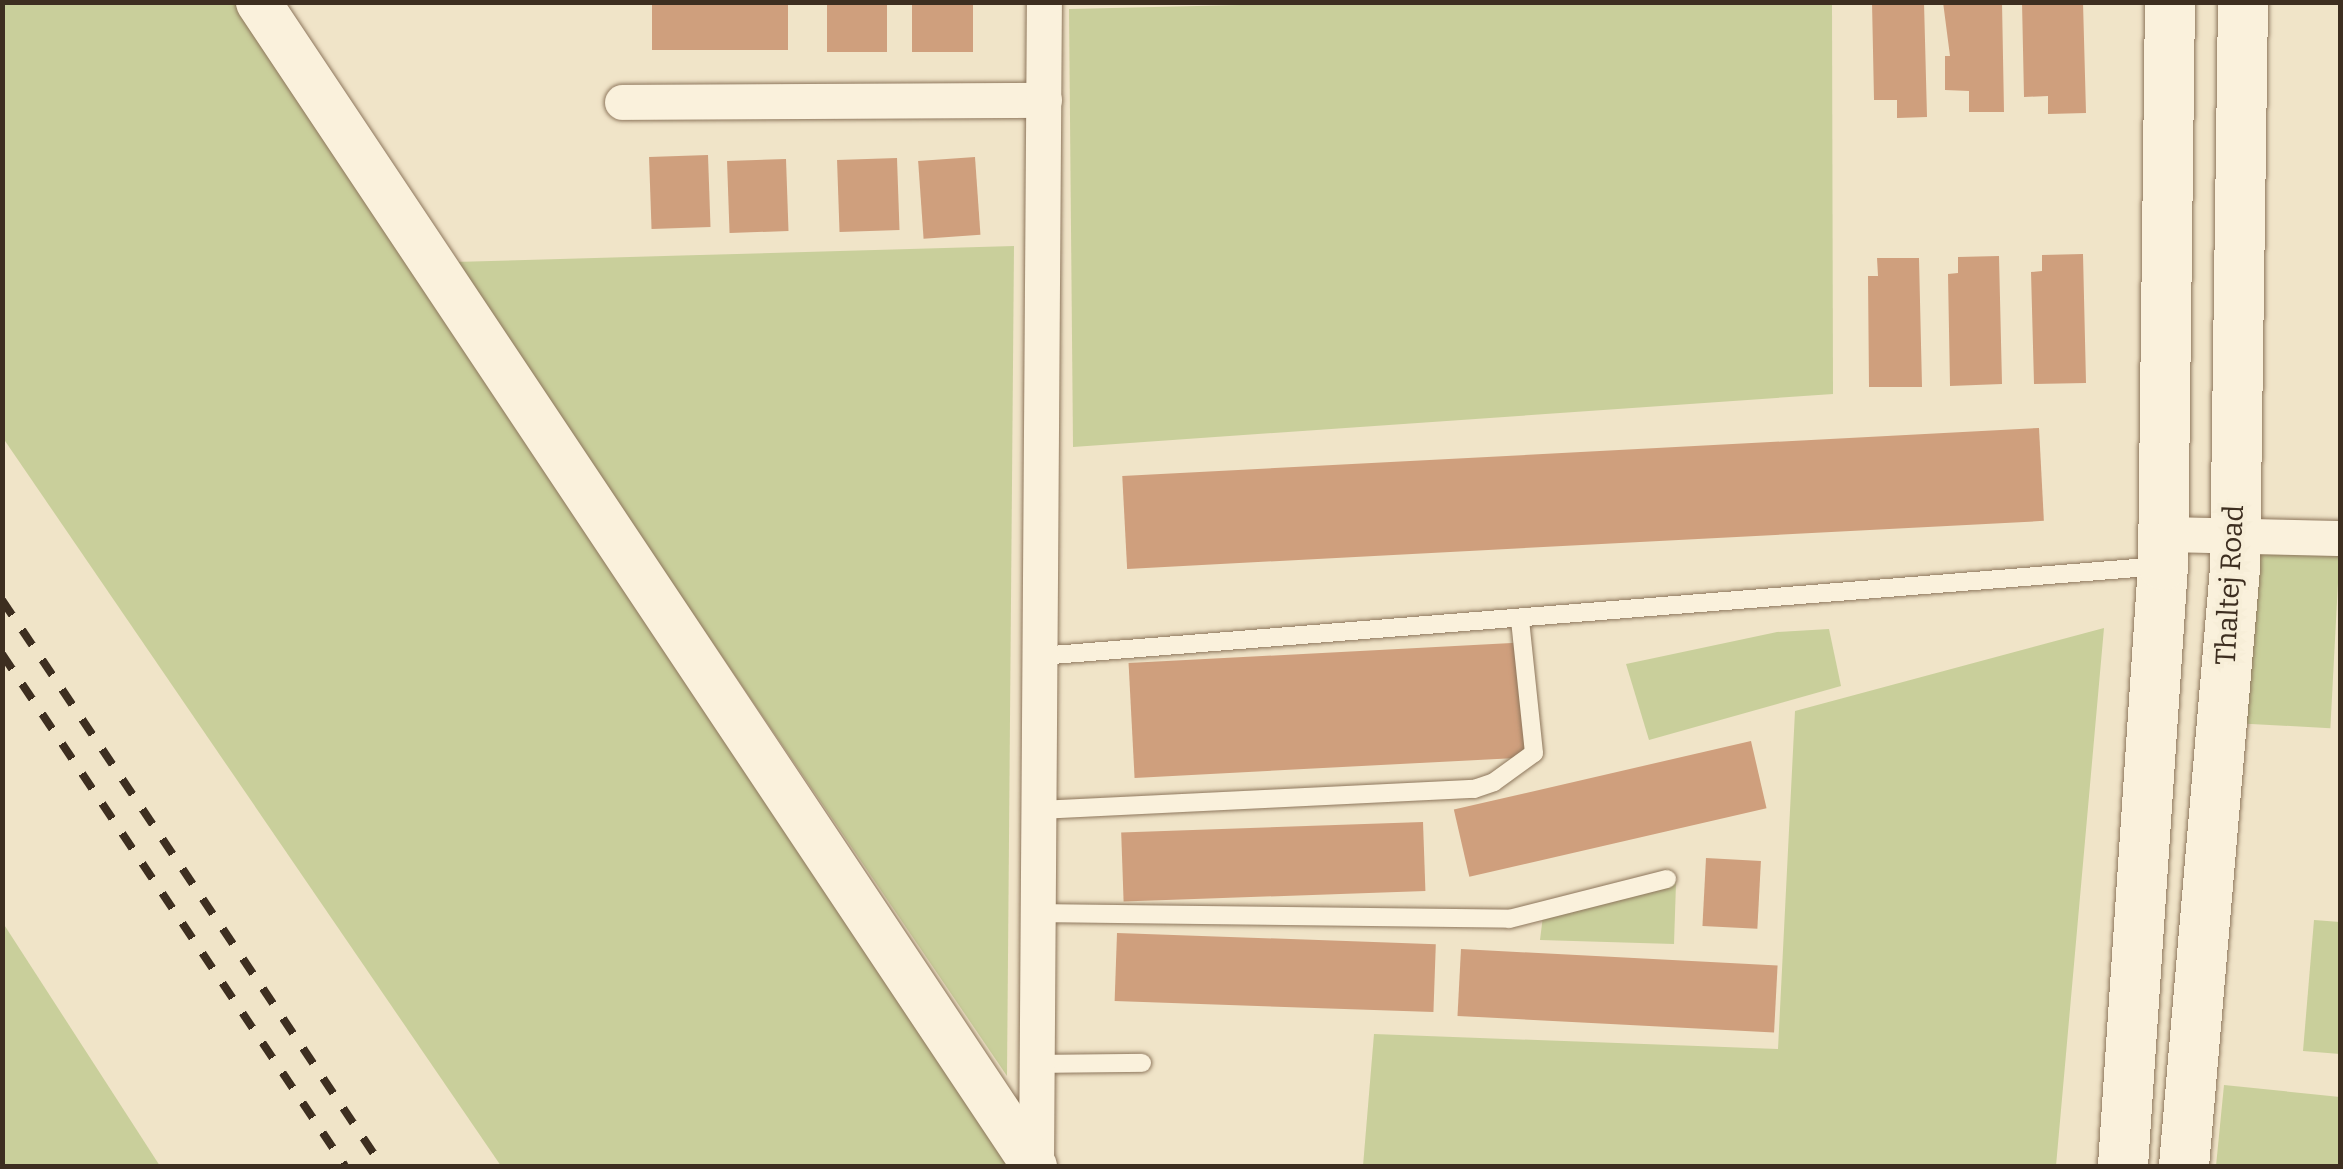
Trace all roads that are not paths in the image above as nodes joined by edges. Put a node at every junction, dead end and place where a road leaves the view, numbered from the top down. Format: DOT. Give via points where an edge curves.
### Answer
graph roads {
  1 [pos="258,2"];
  2 [pos="1044,2"];
  3 [pos="2170,2"];
  4 [pos="2243,2"];
  5 [pos="1044,100"];
  6 [pos="622,102"];
  7 [pos="2235,537"];
  8 [pos="2340,538"];
  9 [pos="2163,550"];
  10 [pos="1520,620"];
  11 [pos="1040,656"];
  12 [pos="1039,810"];
  13 [pos="1667,880"];
  14 [pos="1042,913"];
  15 [pos="1142,1063"];
  16 [pos="1039,1064"];
  17 [pos="1035,1166"];
  18 [pos="2123,1166"];
  19 [pos="2184,1166"];
  1 -- 17 [label="street"];
  2 -- 5 [label="street"];
  3 -- 9 [label="main road"];
  4 -- 7 [label="main road, Thaltej Road"];
  5 -- 6 [label="street"];
  5 -- 11 [label="street"];
  7 -- 8 [label="street"];
  7 -- 9 [label="street"];
  7 -- 19 [label="main road, Thaltej Road"];
  9 -- 10 [label="lane"];
  9 -- 18 [label="main road"];
  10 -- 11 [label="lane"];
  10 -- 12 [label="lane" via="1534,754 1494,782 1474,789"];
  11 -- 12 [label="street"];
  12 -- 14 [label="street"];
  13 -- 14 [label="lane" via="1509,919"];
  14 -- 16 [label="street"];
  15 -- 16 [label="lane"];
  16 -- 17 [label="street"];
}
